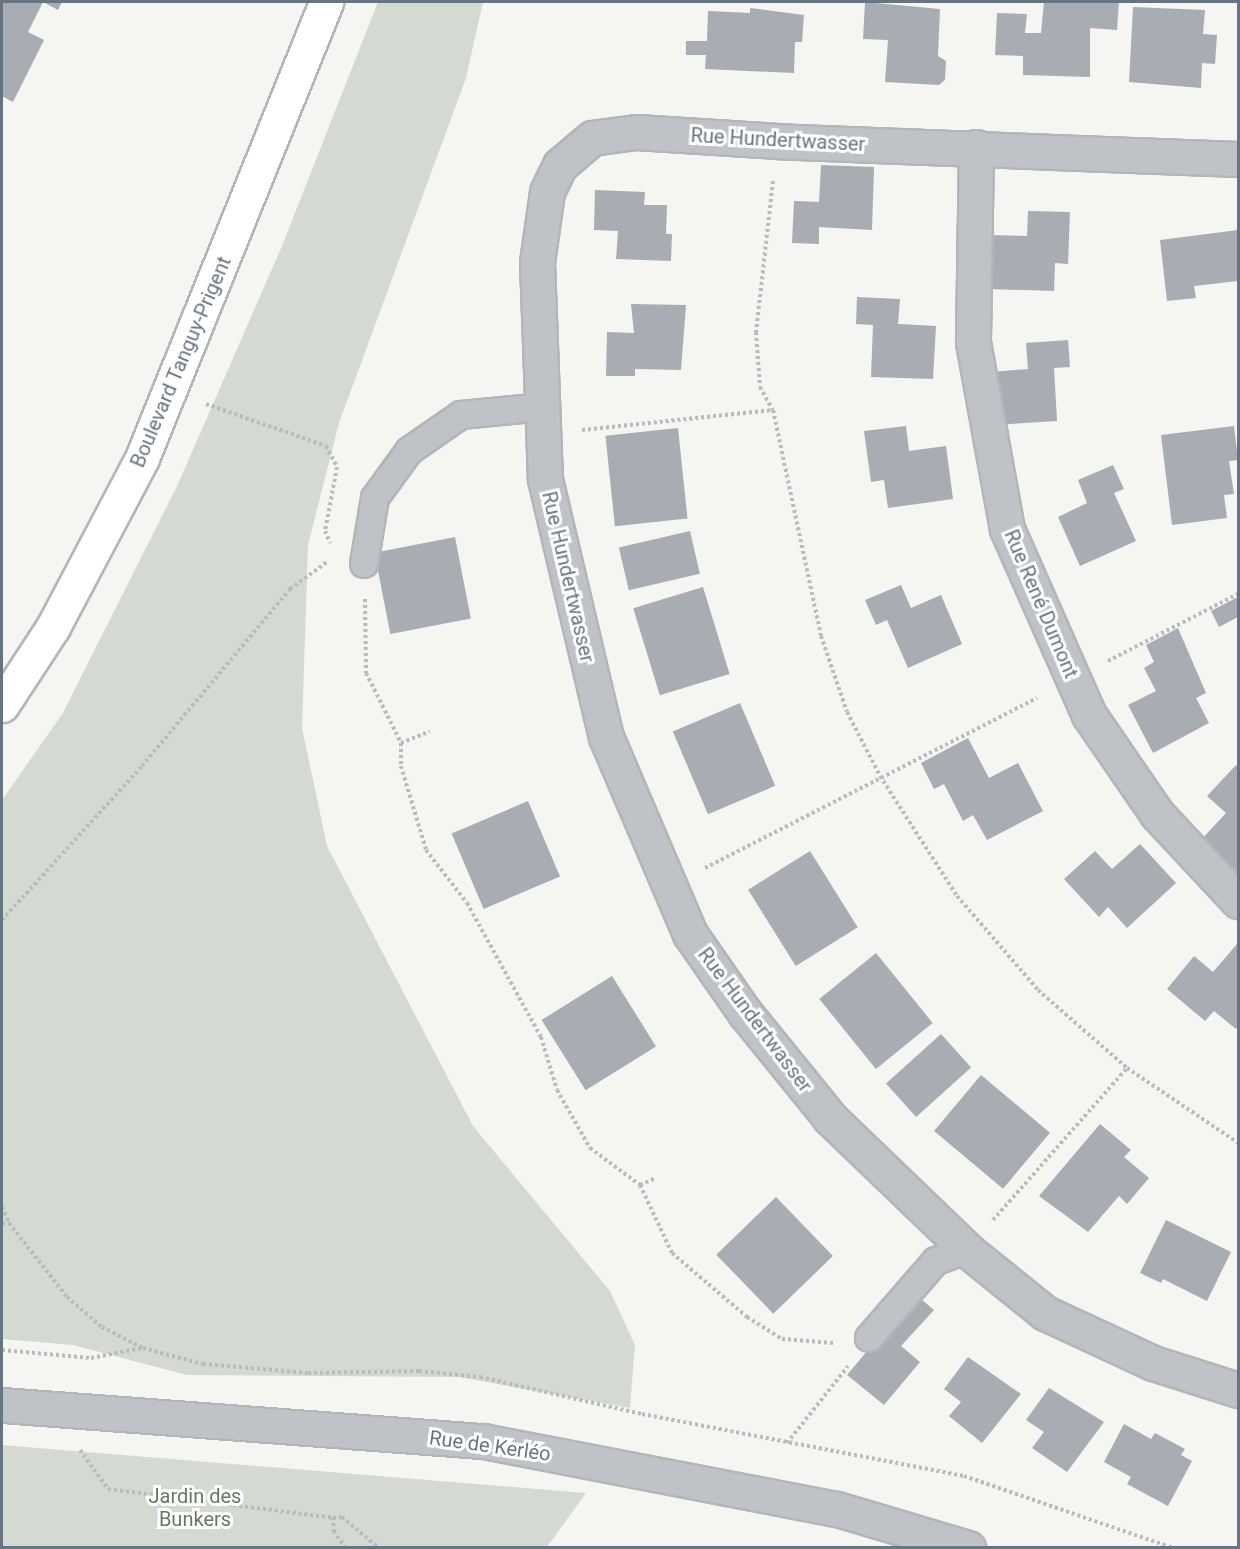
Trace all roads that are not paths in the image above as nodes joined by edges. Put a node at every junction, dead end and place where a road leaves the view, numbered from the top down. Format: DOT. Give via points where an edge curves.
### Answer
graph roads {
  1 [pos="326,2"];
  2 [pos="976,147"];
  3 [pos="1239,159"];
  4 [pos="543,420"];
  5 [pos="364,564"];
  6 [pos="2,705"];
  7 [pos="1239,901"];
  8 [pos="967,1250"];
  9 [pos="869,1338"];
  10 [pos="1239,1390"];
  11 [pos="2,1406"];
  12 [pos="969,1548"];
  1 -- 6 [label="street, Boulevard Tanguy-Prigent" via="142,458 53,627"];
  2 -- 3 [label="street, Rue Hundertwasser"];
  2 -- 4 [label="street, Rue Hundertwasser" via="636,132 592,138 560,165 547,192 537,262"];
  2 -- 7 [label="street, Rue René Dumont" via="973,342 1007,529 1089,715 1157,814"];
  4 -- 5 [label="lane" via="461,415 409,451 375,498"];
  4 -- 8 [label="street, Rue Hundertwasser" via="545,479 606,736 690,934 830,1118"];
  8 -- 9 [label="lane" via="936,1261"];
  8 -- 10 [label="street, Rue Hundertwasser" via="1045,1313 1153,1364"];
  11 -- 12 [label="street, Rue de Kerléo" via="483,1441 837,1509"];
}
